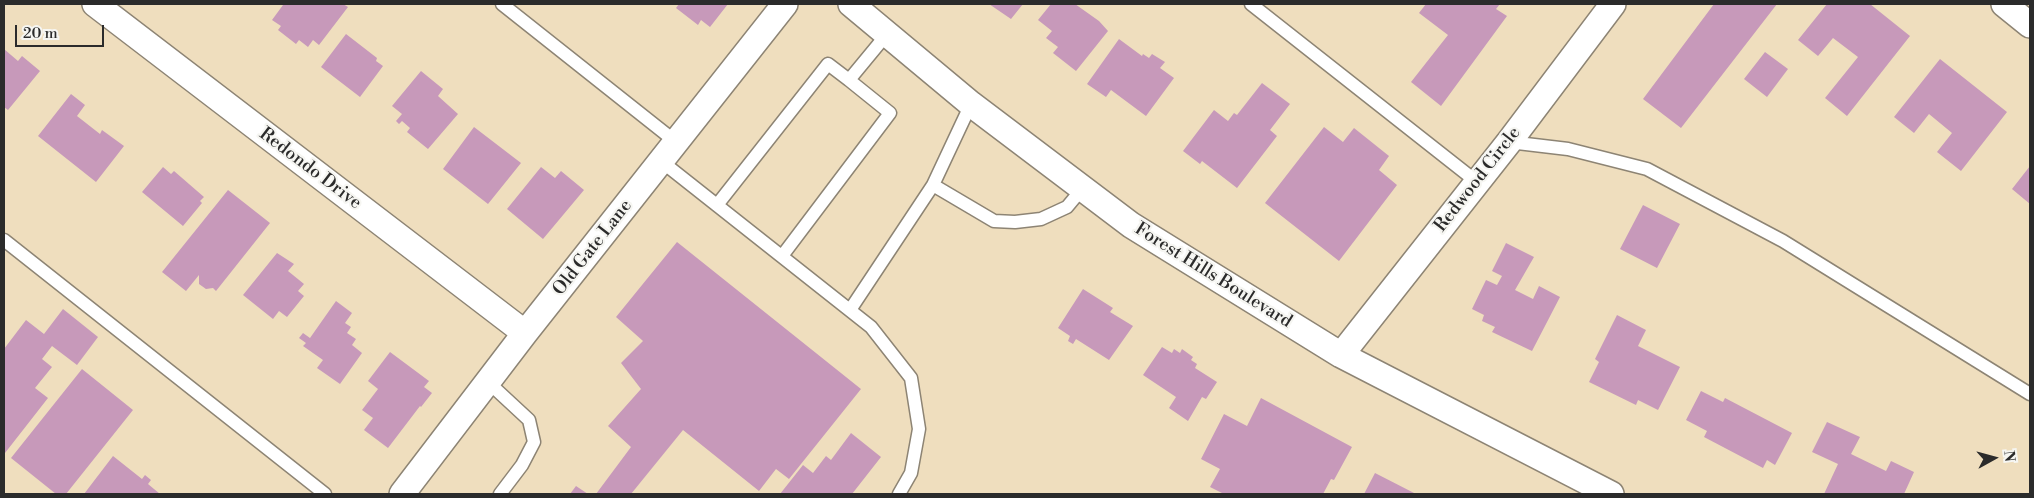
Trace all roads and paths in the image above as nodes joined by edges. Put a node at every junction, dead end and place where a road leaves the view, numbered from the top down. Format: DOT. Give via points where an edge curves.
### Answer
graph roads {
  1 [pos="95,4"];
  2 [pos="502,4"];
  3 [pos="785,4"];
  4 [pos="851,4"];
  5 [pos="1251,4"];
  6 [pos="1613,4"];
  7 [pos="2004,4"];
  8 [pos="2030,25"];
  9 [pos="887,34"];
  10 [pos="849,80"];
  11 [pos="971,104"];
  12 [pos="676,142"];
  13 [pos="1509,142"];
  14 [pos="662,161"];
  15 [pos="1477,182"];
  16 [pos="933,185"];
  17 [pos="1082,189"];
  18 [pos="717,205"];
  19 [pos="4,240"];
  20 [pos="782,256"];
  21 [pos="850,310"];
  22 [pos="525,333"];
  23 [pos="1341,355"];
  24 [pos="488,382"];
  25 [pos="2030,394"];
  26 [pos="325,494"];
  27 [pos="402,494"];
  28 [pos="500,494"];
  29 [pos="899,494"];
  30 [pos="1610,494"];
  1 -- 22 [label="street, Redondo Drive"];
  2 -- 12 [label="lane"];
  3 -- 12 [label="street, Old Gate Lane"];
  4 -- 9 [label="street, Forest Hills Boulevard"];
  5 -- 15 [label="lane"];
  6 -- 13 [label="street, Redwood Circle"];
  7 -- 8 [label="street"];
  9 -- 10 [label="lane"];
  9 -- 11 [label="street, Forest Hills Boulevard"];
  10 -- 18 [label="lane" via="828,64"];
  10 -- 20 [label="lane" via="890,113"];
  11 -- 16 [label="lane"];
  11 -- 17 [label="street, Forest Hills Boulevard"];
  12 -- 14 [label="street, Old Gate Lane"];
  13 -- 15 [label="street, Redwood Circle"];
  13 -- 25 [label="lane" via="1568,149 1647,169 1783,241"];
  14 -- 18 [label="lane"];
  14 -- 22 [label="street, Old Gate Lane"];
  15 -- 23 [label="street, Redwood Circle"];
  16 -- 17 [label="lane" via="994,221 1015,222 1041,219 1067,207"];
  16 -- 21 [label="lane"];
  17 -- 23 [label="street, Forest Hills Boulevard" via="1131,225"];
  18 -- 20 [label="lane"];
  19 -- 26 [label="lane"];
  20 -- 21 [label="lane"];
  21 -- 29 [label="lane" via="871,327 911,378 920,429 911,473"];
  22 -- 24 [label="street, Old Gate Lane"];
  23 -- 30 [label="street, Forest Hills Boulevard"];
  24 -- 27 [label="street, Old Gate Lane"];
  24 -- 28 [label="lane" via="530,420 534,442 522,465"];
}
